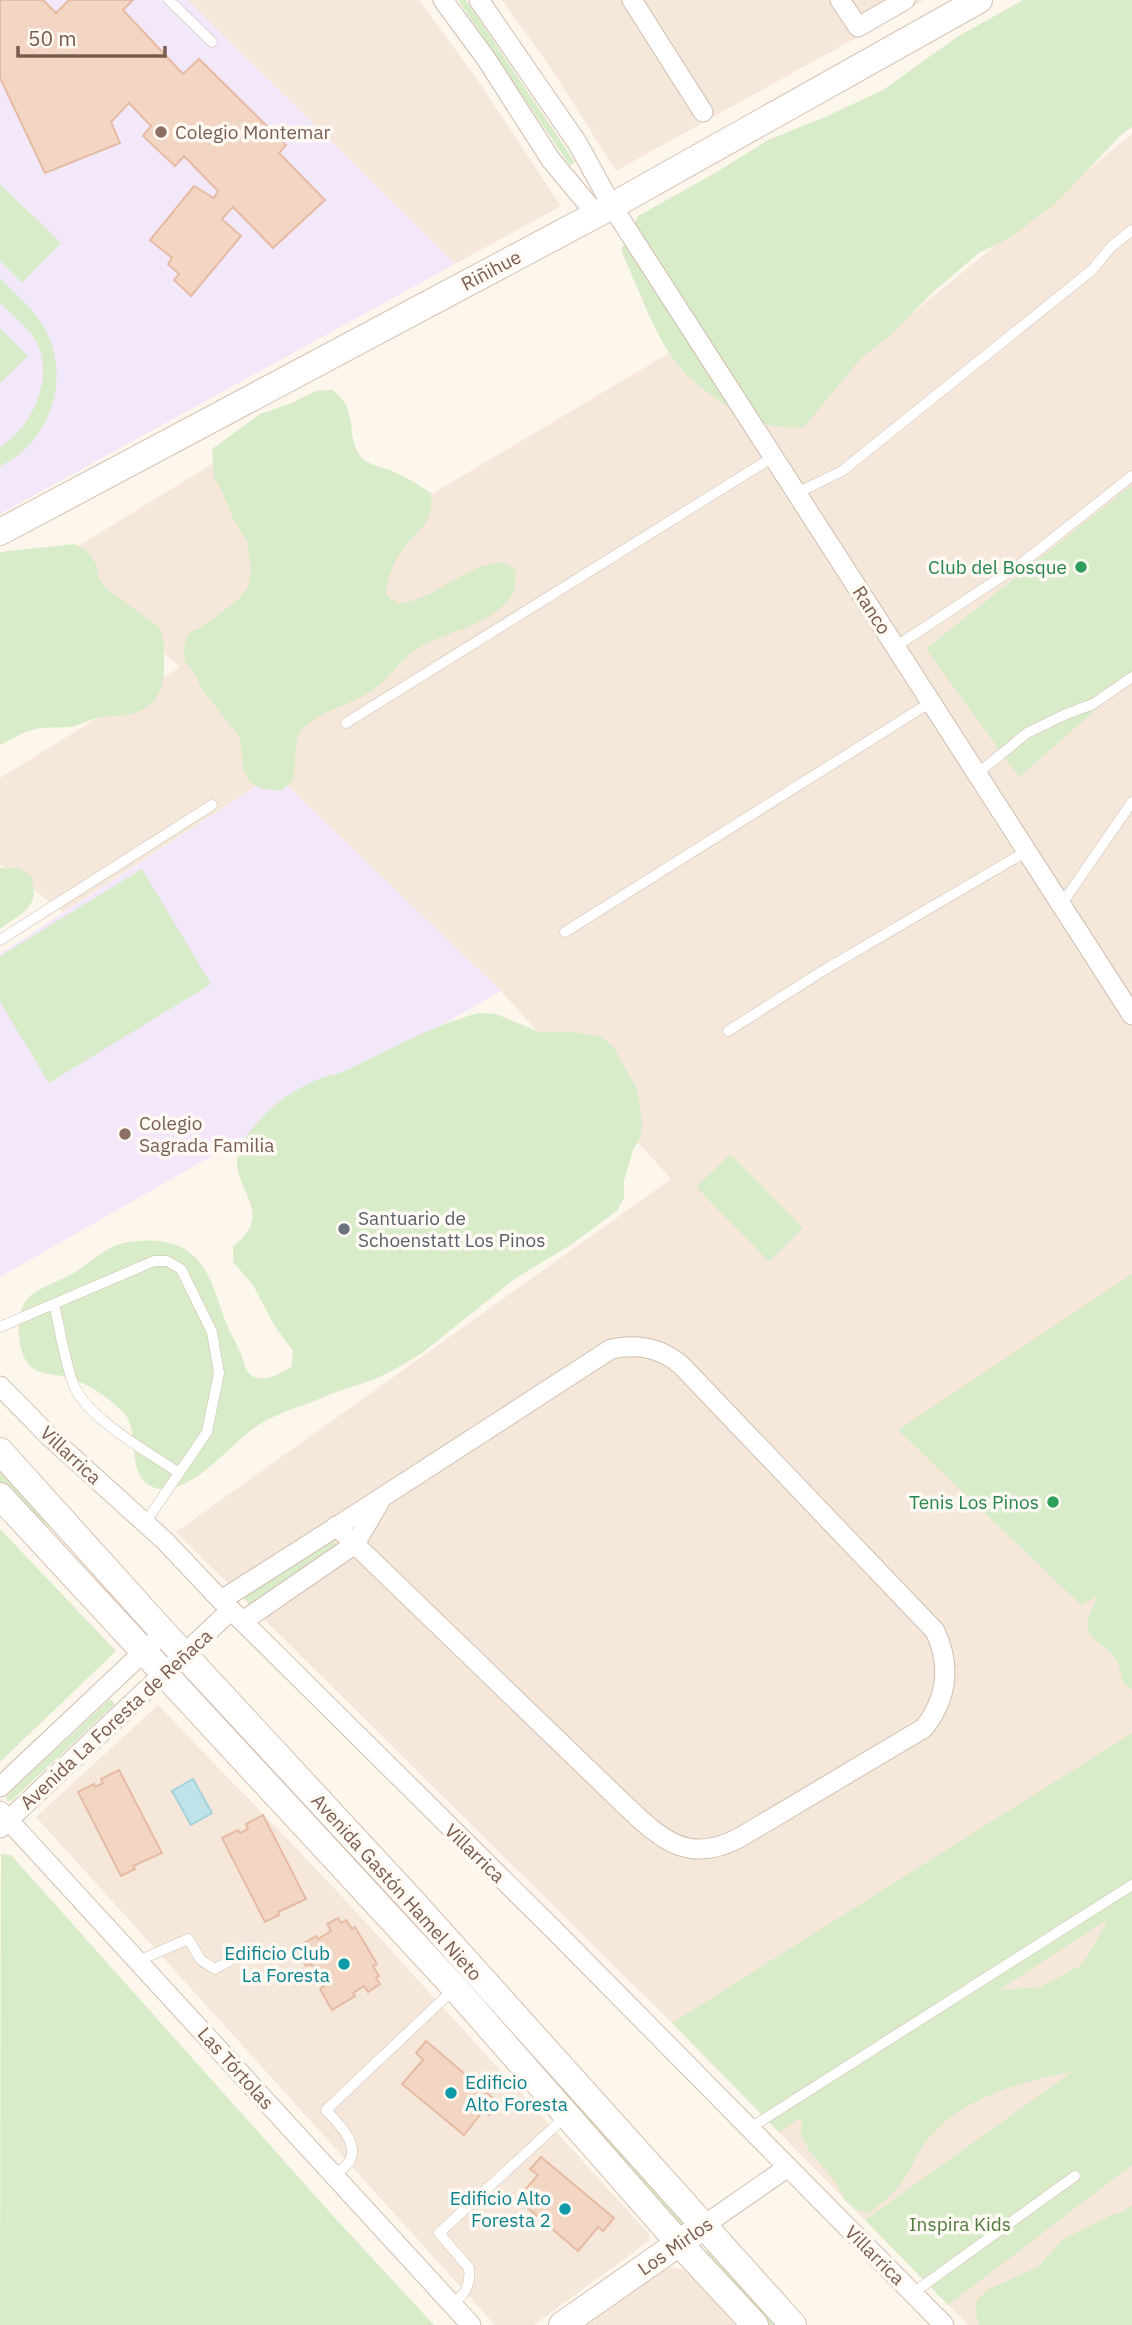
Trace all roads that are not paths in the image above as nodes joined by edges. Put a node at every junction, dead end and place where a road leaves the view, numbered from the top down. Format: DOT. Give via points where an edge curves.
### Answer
graph roads {
  1 [pos="169,0"];
  2 [pos="443,0"];
  3 [pos="479,0"];
  4 [pos="632,0"];
  5 [pos="840,0"];
  6 [pos="905,0"];
  7 [pos="979,0"];
  8 [pos="212,42"];
  9 [pos="703,112"];
  10 [pos="604,210"];
  11 [pos="1132,230"];
  12 [pos="773,457"];
  13 [pos="1132,476"];
  14 [pos="797,493"];
  15 [pos="0,532"];
  16 [pos="895,647"];
  17 [pos="1132,677"];
  18 [pos="931,702"];
  19 [pos="346,723"];
  20 [pos="977,774"];
  21 [pos="1132,802"];
  22 [pos="212,805"];
  23 [pos="1027,852"];
  24 [pos="1061,905"];
  25 [pos="565,932"];
  26 [pos="0,940"];
  27 [pos="1132,1015"];
  28 [pos="728,1031"];
  29 [pos="54,1304"];
  30 [pos="0,1327"];
  31 [pos="0,1386"];
  32 [pos="0,1451"];
  33 [pos="179,1473"];
  34 [pos="385,1495"];
  35 [pos="0,1496"];
  36 [pos="145,1523"];
  37 [pos="336,1526"];
  38 [pos="355,1544"];
  39 [pos="232,1610"];
  40 [pos="164,1633"];
  41 [pos="143,1653"];
  42 [pos="184,1655"];
  43 [pos="163,1674"];
  44 [pos="0,1787"];
  45 [pos="3,1820"];
  46 [pos="1132,1885"];
  47 [pos="250,1949"];
  48 [pos="138,1961"];
  49 [pos="455,1988"];
  50 [pos="567,2115"];
  51 [pos="750,2128"];
  52 [pos="788,2166"];
  53 [pos="333,2175"];
  54 [pos="1075,2176"];
  55 [pos="703,2227"];
  56 [pos="679,2243"];
  57 [pos="912,2293"];
  58 [pos="452,2304"];
  59 [pos="471,2325"];
  60 [pos="562,2325"];
  61 [pos="755,2325"];
  62 [pos="793,2325"];
  63 [pos="944,2325"];
  1 -- 8 [label="lane"];
  2 -- 10 [label="street" via="551,160"];
  3 -- 10 [label="street" via="578,144"];
  4 -- 9 [label="street"];
  5 -- 6 [label="street" via="858,27"];
  7 -- 10 [label="main road, Riñihue"];
  10 -- 12 [label="street, Ranco"];
  10 -- 15 [label="main road, Riñihue"];
  11 -- 14 [label="lane" via="1092,270 842,471"];
  12 -- 14 [label="street, Ranco"];
  12 -- 19 [label="lane"];
  13 -- 16 [label="lane" via="1023,563"];
  14 -- 16 [label="street, Ranco"];
  16 -- 18 [label="street, Ranco"];
  17 -- 20 [label="lane" via="1093,704 1027,733"];
  18 -- 20 [label="street, Ranco"];
  18 -- 25 [label="lane"];
  20 -- 23 [label="street, Ranco"];
  21 -- 24 [label="lane"];
  22 -- 26 [label="lane"];
  23 -- 24 [label="street, Ranco"];
  23 -- 28 [label="lane"];
  24 -- 27 [label="street, Ranco"];
  29 -- 30 [label="lane"];
  29 -- 33 [label="lane" via="74,1385 83,1401 101,1419"];
  29 -- 33 [label="lane" via="154,1261 167,1261 181,1269 212,1332 219,1373 207,1432"];
  31 -- 36 [label="street, Villarrica"];
  32 -- 40 [label="main road, Avenida Gastón Hamel Nieto"];
  33 -- 36 [label="lane"];
  34 -- 37 [label="street"];
  34 -- 38 [label="street"];
  34 -- 38 [label="street" via="611,1349 653,1349 680,1364 934,1630 945,1659 942,1697 924,1728 739,1838 713,1849 685,1848 647,1826"];
  35 -- 41 [label="main road, Avenida Gastón Hamel Nieto"];
  36 -- 39 [label="street, Villarrica"];
  37 -- 38 [label="street"];
  37 -- 39 [label="street"];
  38 -- 39 [label="street"];
  39 -- 42 [label="street, Avenida La Foresta de Reñaca"];
  39 -- 51 [label="street, Villarrica"];
  40 -- 41 [label="street, Avenida La Foresta de Reñaca"];
  40 -- 42 [label="main road, Avenida Gastón Hamel Nieto"];
  41 -- 43 [label="main road, Avenida Gastón Hamel Nieto"];
  41 -- 44 [label="street, Avenida La Foresta de Reñaca"];
  42 -- 43 [label="street, Avenida La Foresta de Reñaca"];
  42 -- 55 [label="main road, Avenida Gastón Hamel Nieto" via="412,1901"];
  43 -- 45 [label="street, Avenida La Foresta de Reñaca"];
  43 -- 49 [label="main road, Avenida Gastón Hamel Nieto"];
  45 -- 48 [label="street, Las Tórtolas"];
  46 -- 51 [label="lane"];
  47 -- 48 [label="lane" via="215,1969 201,1959 188,1939"];
  48 -- 53 [label="street, Las Tórtolas"];
  49 -- 50 [label="main road, Avenida Gastón Hamel Nieto"];
  49 -- 53 [label="lane" via="326,2110 348,2134 352,2147 347,2164"];
  50 -- 56 [label="main road, Avenida Gastón Hamel Nieto"];
  50 -- 58 [label="lane" via="439,2233 469,2268 469,2286"];
  51 -- 52 [label="street, Villarrica"];
  52 -- 55 [label="street, Los Mirlos"];
  52 -- 57 [label="street, Villarrica"];
  53 -- 58 [label="street, Las Tórtolas"];
  54 -- 57 [label="lane"];
  55 -- 56 [label="main road, Los Mirlos"];
  55 -- 62 [label="main road, Avenida Gastón Hamel Nieto"];
  56 -- 60 [label="main road, Los Mirlos"];
  56 -- 61 [label="main road, Avenida Gastón Hamel Nieto"];
  57 -- 63 [label="street, Villarrica"];
  58 -- 59 [label="street, Las Tórtolas"];
}
